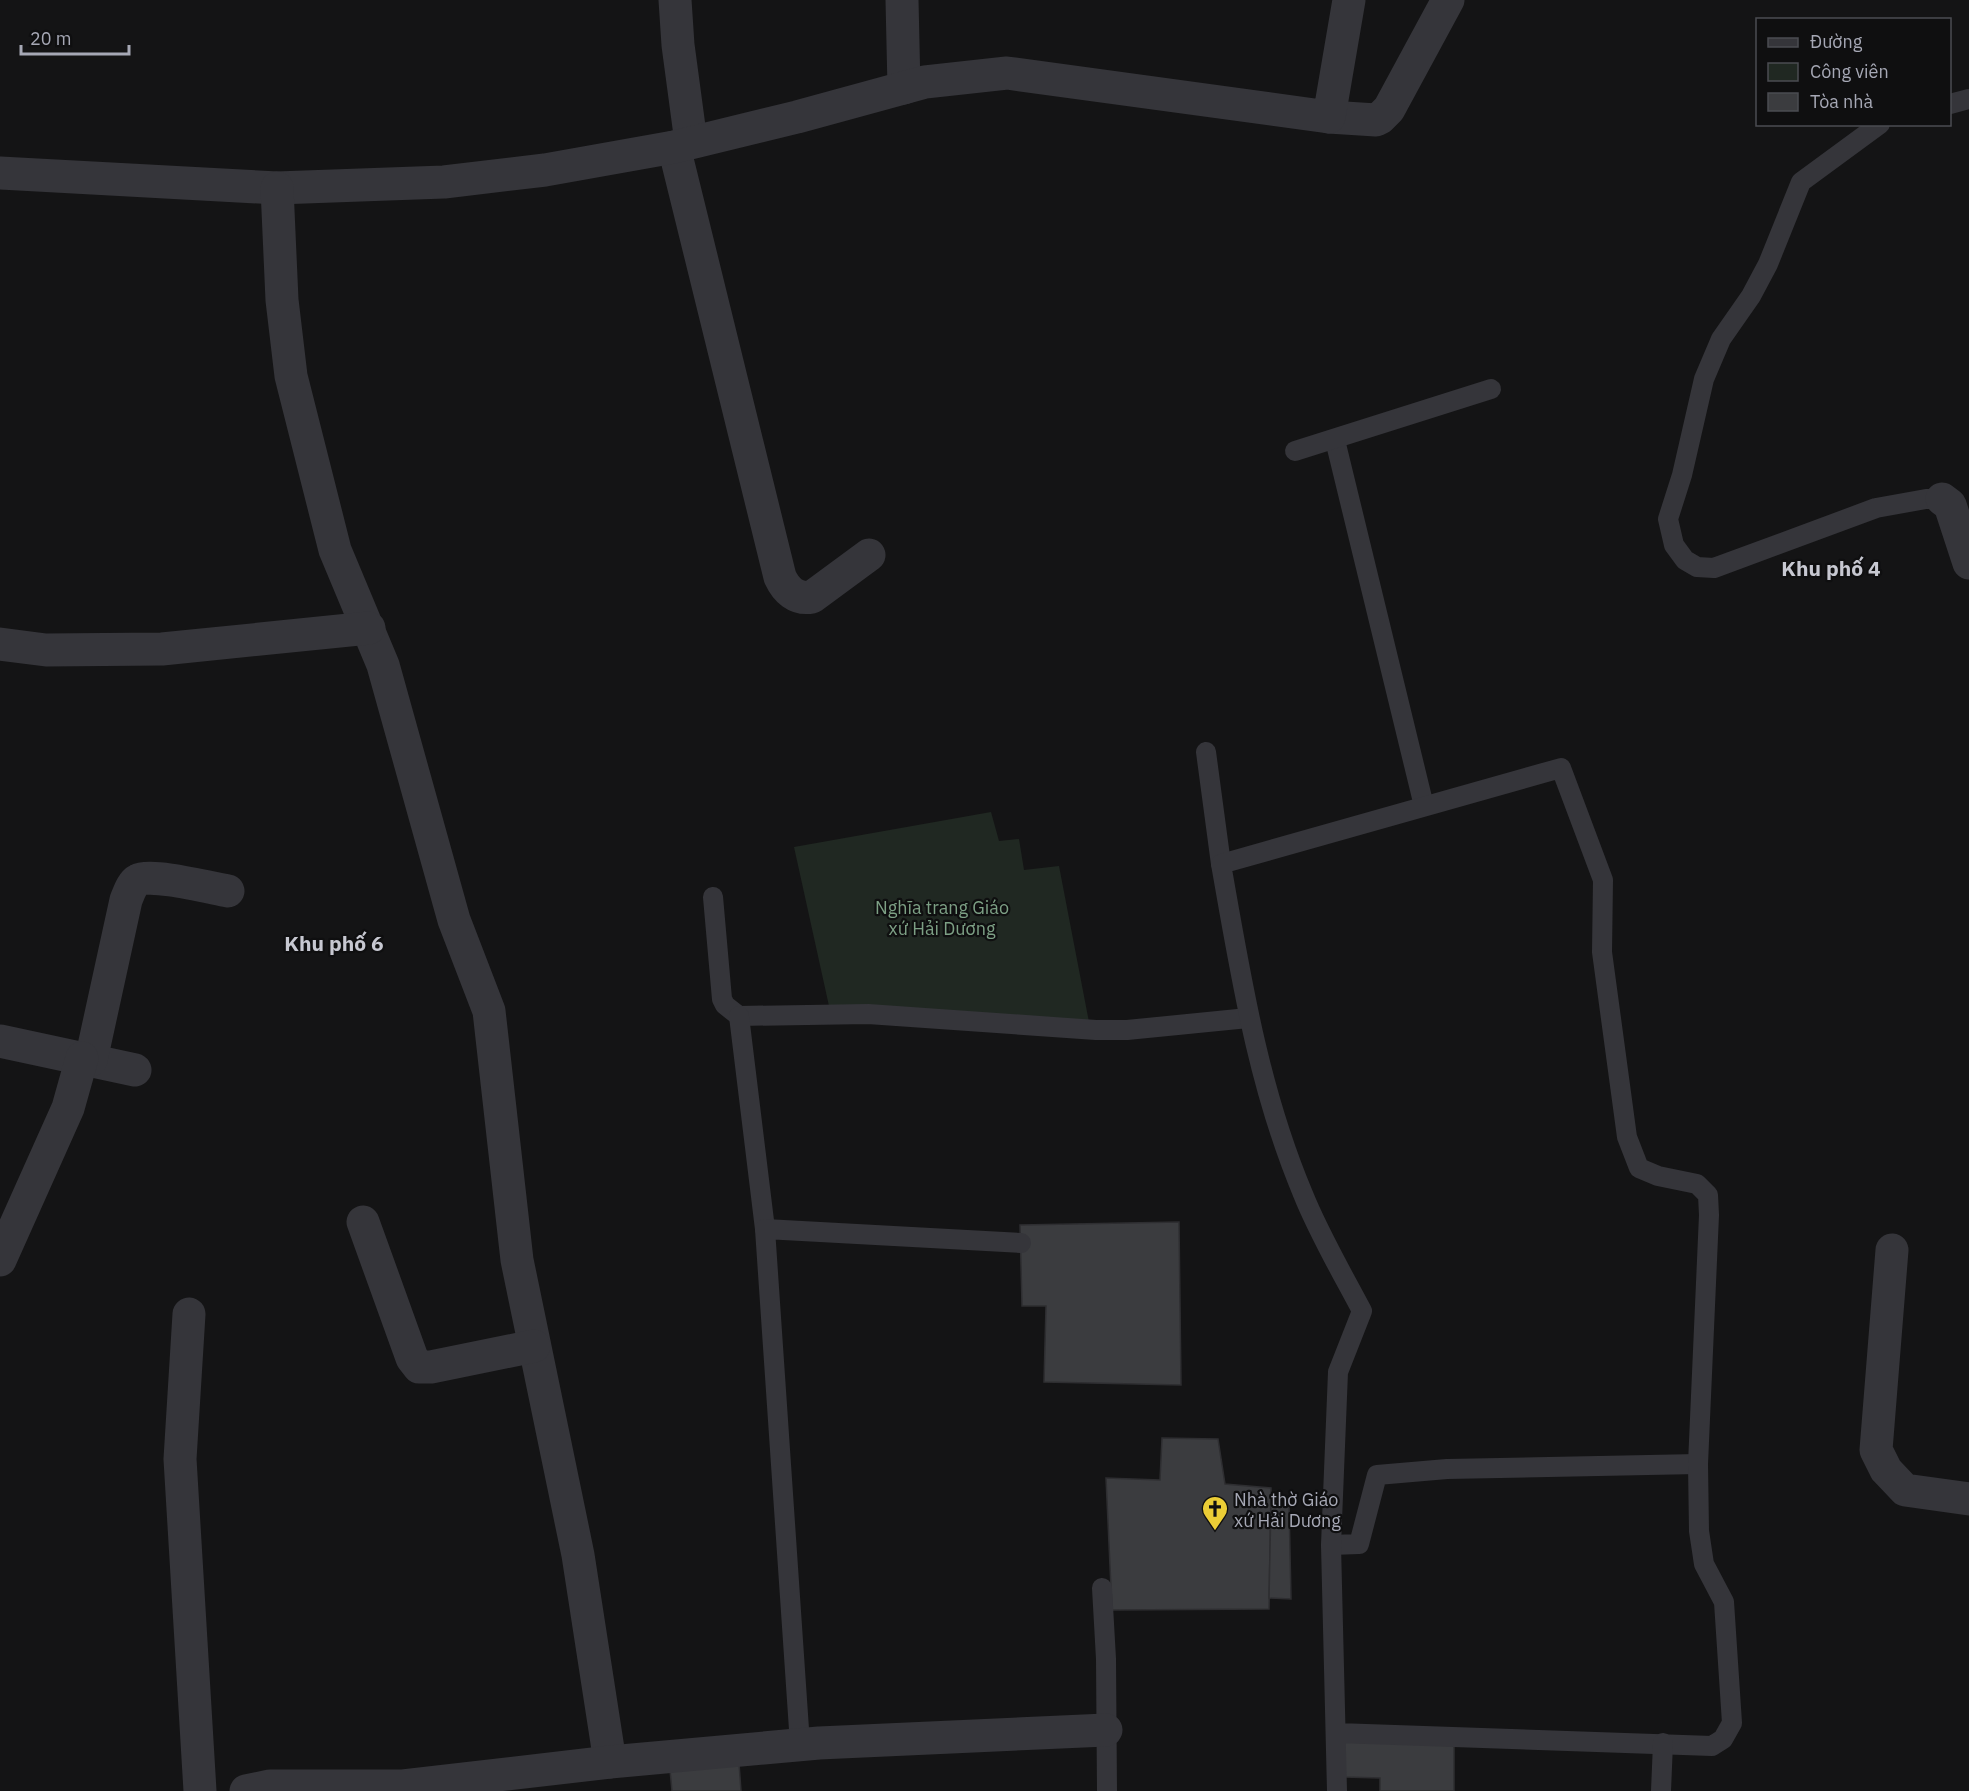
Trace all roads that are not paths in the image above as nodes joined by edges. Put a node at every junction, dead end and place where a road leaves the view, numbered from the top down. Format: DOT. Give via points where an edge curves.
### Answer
graph roads {
  1 [pos="675,0"];
  2 [pos="902,0"];
  3 [pos="1349,0"];
  4 [pos="1448,0"];
  5 [pos="904,88"];
  6 [pos="1969,99"];
  7 [pos="1951,104"];
  8 [pos="1329,117"];
  9 [pos="1877,126"];
  10 [pos="683,145"];
  11 [pos="0,173"];
  12 [pos="277,188"];
  13 [pos="1491,389"];
  14 [pos="1335,440"];
  15 [pos="1295,452"];
  16 [pos="1942,498"];
  17 [pos="1967,548"];
  18 [pos="869,555"];
  19 [pos="369,628"];
  20 [pos="0,644"];
  21 [pos="1206,752"];
  22 [pos="1424,806"];
  23 [pos="1221,864"];
  24 [pos="228,891"];
  25 [pos="713,897"];
  26 [pos="739,1016"];
  27 [pos="1248,1018"];
  28 [pos="0,1041"];
  29 [pos="86,1059"];
  30 [pos="135,1070"];
  31 [pos="363,1222"];
  32 [pos="765,1229"];
  33 [pos="1021,1243"];
  34 [pos="1892,1250"];
  35 [pos="0,1260"];
  36 [pos="189,1314"];
  37 [pos="534,1346"];
  38 [pos="1698,1464"];
  39 [pos="1969,1499"];
  40 [pos="1331,1545"];
  41 [pos="1102,1588"];
  42 [pos="1106,1730"];
  43 [pos="1336,1732"];
  44 [pos="1663,1743"];
  45 [pos="800,1744"];
  46 [pos="610,1762"];
  47 [pos="200,1791"];
  48 [pos="246,1791"];
  49 [pos="1107,1791"];
  50 [pos="1336,1791"];
  51 [pos="1662,1791"];
  1 -- 10 [label="street"];
  2 -- 5 [label="street"];
  3 -- 8 [label="street"];
  4 -- 8 [label="street" via="1389,109 1380,118"];
  5 -- 8 [label="street" via="1007,73"];
  5 -- 10 [label="street"];
  6 -- 7 [label="lane"];
  9 -- 16 [label="lane" via="1802,182 1768,264 1722,339 1704,379 1668,519 1674,545 1685,560 1696,567 1714,568 1876,508"];
  10 -- 12 [label="street" via="545,170 444,182"];
  10 -- 18 [label="street" via="780,577 788,591 812,597"];
  11 -- 12 [label="street"];
  12 -- 19 [label="street" via="282,300 291,376 335,550"];
  13 -- 14 [label="lane"];
  14 -- 15 [label="lane"];
  14 -- 22 [label="lane"];
  16 -- 17 [label="street" via="1950,505"];
  19 -- 20 [label="street" via="162,649 46,650"];
  19 -- 37 [label="street" via="383,665 454,920 489,1011 517,1260"];
  21 -- 23 [label="lane"];
  22 -- 23 [label="lane"];
  22 -- 38 [label="lane" via="1561,768 1603,880 1602,952 1627,1137 1639,1168 1697,1184 1708,1195"];
  23 -- 27 [label="lane"];
  24 -- 29 [label="street" via="162,879 135,881 126,900"];
  25 -- 26 [label="lane" via="723,999"];
  26 -- 27 [label="lane" via="868,1014 1096,1030"];
  26 -- 32 [label="lane"];
  27 -- 40 [label="lane" via="1279,1130 1303,1195 1362,1311 1338,1372"];
  28 -- 29 [label="street"];
  29 -- 30 [label="street"];
  29 -- 35 [label="street"];
  31 -- 37 [label="street" via="412,1358 419,1367"];
  32 -- 33 [label="lane"];
  32 -- 45 [label="lane"];
  34 -- 39 [label="street" via="1876,1450 1886,1470 1905,1490"];
  36 -- 47 [label="street" via="180,1459"];
  37 -- 46 [label="street" via="578,1555"];
  38 -- 40 [label="lane" via="1377,1474 1359,1544"];
  38 -- 44 [label="lane" via="1699,1531 1704,1564 1724,1602 1732,1723 1723,1739 1712,1746"];
  40 -- 43 [label="lane"];
  41 -- 42 [label="lane"];
  42 -- 45 [label="street"];
  42 -- 49 [label="lane"];
  43 -- 44 [label="lane"];
  43 -- 50 [label="lane"];
  44 -- 51 [label="lane"];
  45 -- 46 [label="street"];
  46 -- 48 [label="street" via="403,1786 270,1786"];
}
